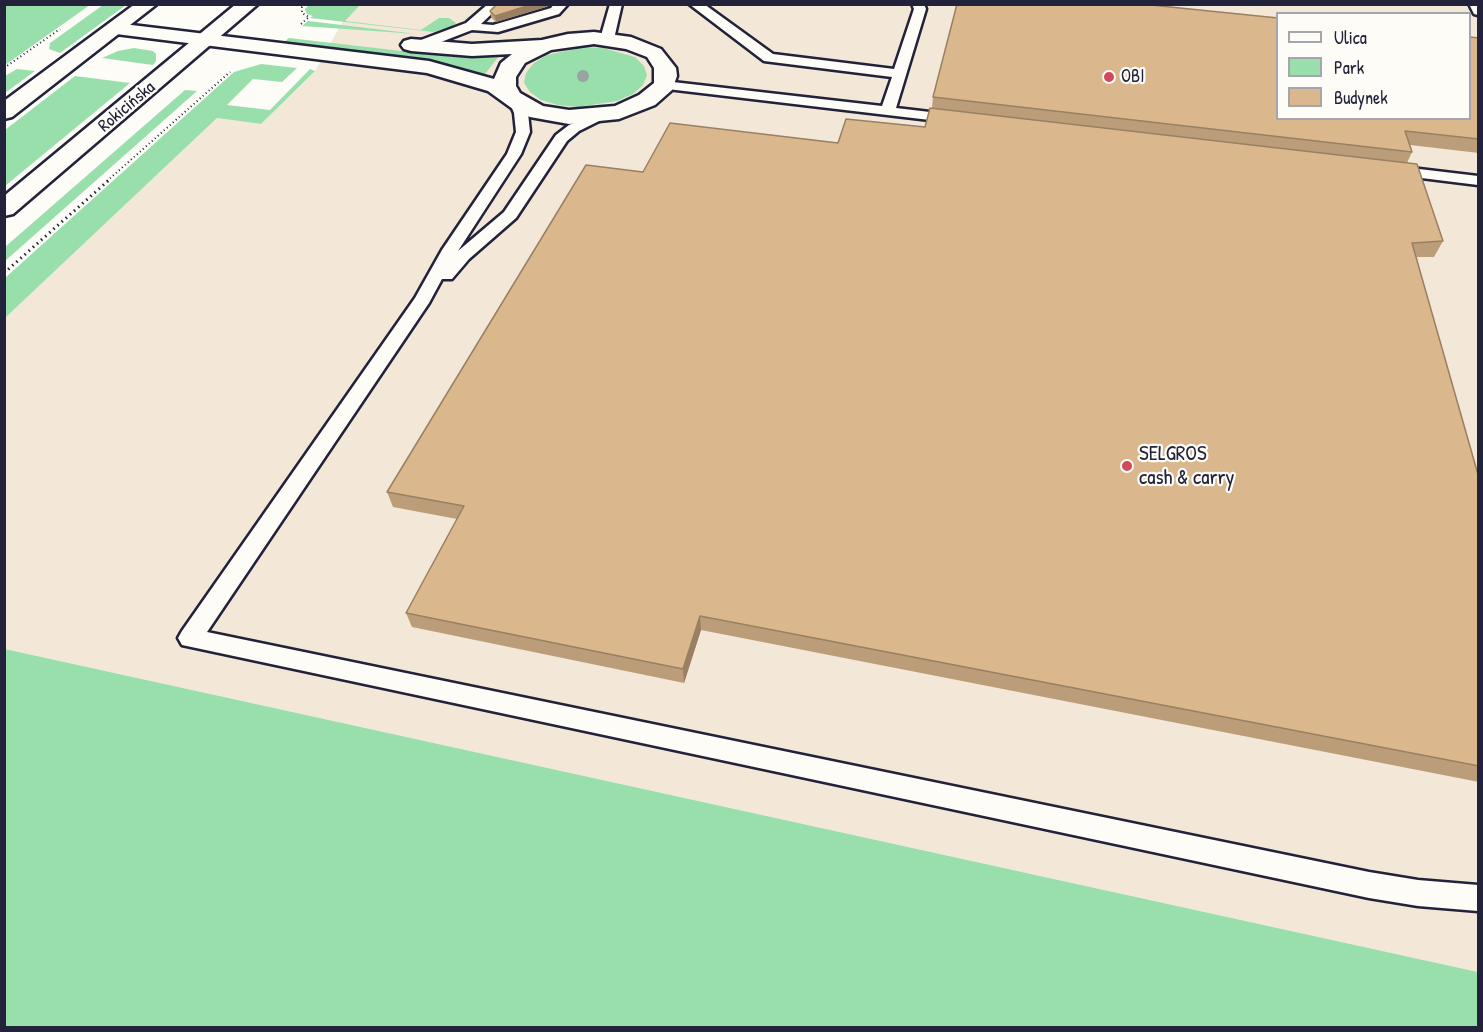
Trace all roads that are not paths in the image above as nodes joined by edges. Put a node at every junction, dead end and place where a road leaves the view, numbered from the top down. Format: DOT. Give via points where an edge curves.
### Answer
graph roads {
  1 [pos="249,4"];
  2 [pos="496,4"];
  3 [pos="562,4"];
  4 [pos="616,4"];
  5 [pos="695,4"];
  6 [pos="918,4"];
  7 [pos="1475,4"];
  8 [pos="142,9"];
  9 [pos="1479,11"];
  10 [pos="226,24"];
  11 [pos="471,26"];
  12 [pos="115,29"];
  13 [pos="607,39"];
  14 [pos="206,40"];
  15 [pos="418,46"];
  16 [pos="544,46"];
  17 [pos="900,74"];
  18 [pos="664,85"];
  19 [pos="513,98"];
  20 [pos="888,111"];
  21 [pos="4,112"];
  22 [pos="602,116"];
  23 [pos="971,121"];
  24 [pos="1384,170"];
  25 [pos="1479,181"];
  26 [pos="4,209"];
  27 [pos="423,299"];
  28 [pos="1479,898"];
  1 -- 10 [label="street, Rokicińska"];
  2 -- 11 [label="lane"];
  3 -- 11 [label="lane" via="555,11 493,29"];
  4 -- 13 [label="lane"];
  5 -- 17 [label="lane" via="769,58"];
  6 -- 17 [label="lane" via="920,9"];
  7 -- 9 [label="lane"];
  8 -- 10 [label="street"];
  8 -- 12 [label="street"];
  10 -- 14 [label="street, Rokicińska"];
  10 -- 15 [label="street"];
  11 -- 15 [label="lane"];
  12 -- 14 [label="street"];
  12 -- 21 [label="street"];
  13 -- 16 [label="street" via="568,40"];
  13 -- 18 [label="street" via="631,43 654,53 665,68"];
  14 -- 19 [label="street" via="429,67 480,81"];
  14 -- 26 [label="street, Rokicińska"];
  15 -- 16 [label="street" via="497,50"];
  16 -- 19 [label="street" via="509,68 505,86"];
  17 -- 20 [label="lane"];
  18 -- 20 [label="lane"];
  18 -- 22 [label="street" via="647,100"];
  19 -- 22 [label="street" via="532,110 552,115"];
  19 -- 27 [label="lane" via="523,125 520,142"];
  20 -- 23 [label="lane"];
  22 -- 27 [label="lane" via="561,138 510,214 463,255"];
  24 -- 25 [label="lane"];
  27 -- 28 [label="lane" via="190,639 1369,885"];
}
